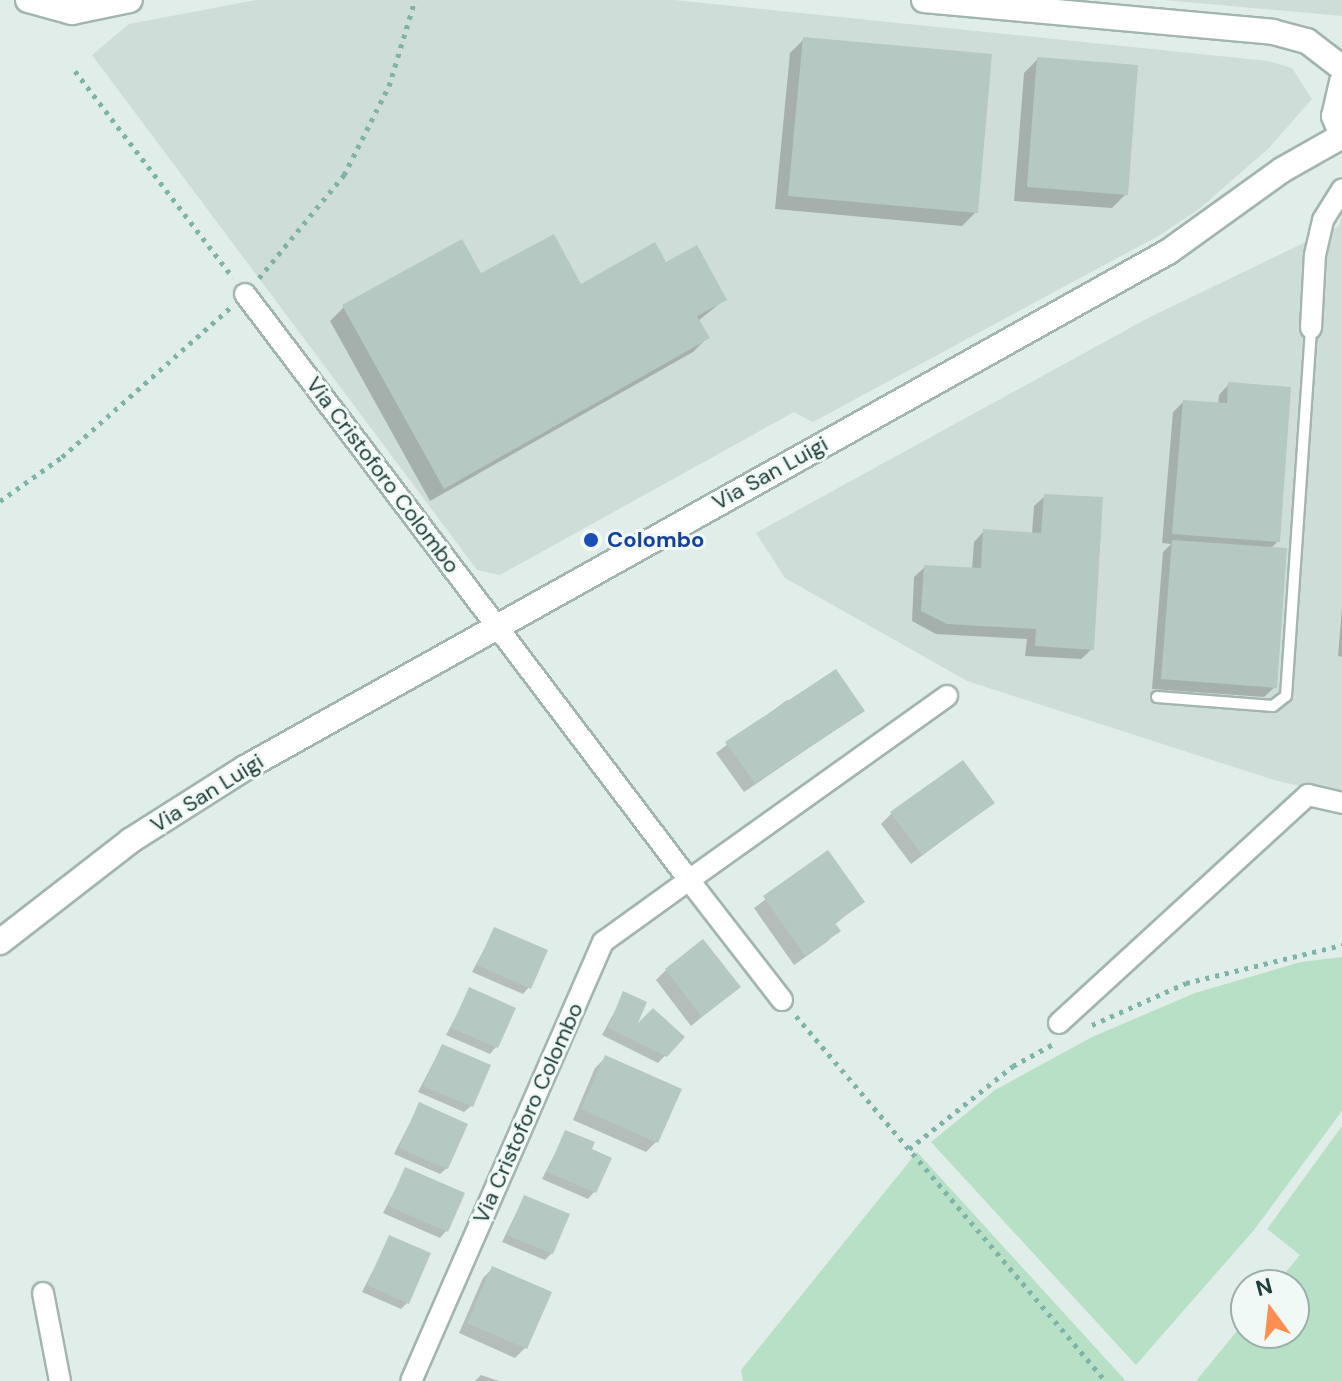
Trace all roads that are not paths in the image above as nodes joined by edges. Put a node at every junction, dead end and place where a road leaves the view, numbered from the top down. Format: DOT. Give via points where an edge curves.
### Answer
graph roads {
  1 [pos="28,0"];
  2 [pos="130,0"];
  3 [pos="924,0"];
  4 [pos="1342,68"];
  5 [pos="1342,82"];
  6 [pos="1342,136"];
  7 [pos="1342,190"];
  8 [pos="245,294"];
  9 [pos="1311,328"];
  10 [pos="497,624"];
  11 [pos="947,696"];
  12 [pos="1157,697"];
  13 [pos="1342,803"];
  14 [pos="689,880"];
  15 [pos="0,942"];
  16 [pos="782,1000"];
  17 [pos="1060,1032"];
  18 [pos="43,1293"];
  19 [pos="60,1381"];
  20 [pos="411,1381"];
  1 -- 2 [label="street" via="72,12"];
  3 -- 4 [label="street" via="1273,32 1307,41"];
  5 -- 6 [label="street, Via San Luigi" via="1334,116"];
  6 -- 10 [label="street, Via San Luigi" via="1282,170 1168,252"];
  7 -- 9 [label="street" via="1323,220 1315,255"];
  8 -- 10 [label="street, Via Cristoforo Colombo"];
  9 -- 12 [label="lane" via="1286,696 1273,706"];
  10 -- 14 [label="street, Via Cristoforo Colombo"];
  10 -- 15 [label="street, Via San Luigi" via="245,768 130,841"];
  11 -- 14 [label="street, Via Cristoforo Colombo"];
  13 -- 17 [label="street" via="1308,795"];
  14 -- 16 [label="street, Via Cristoforo Colombo"];
  14 -- 20 [label="street, Via Cristoforo Colombo" via="603,942"];
  18 -- 19 [label="street"];
}
